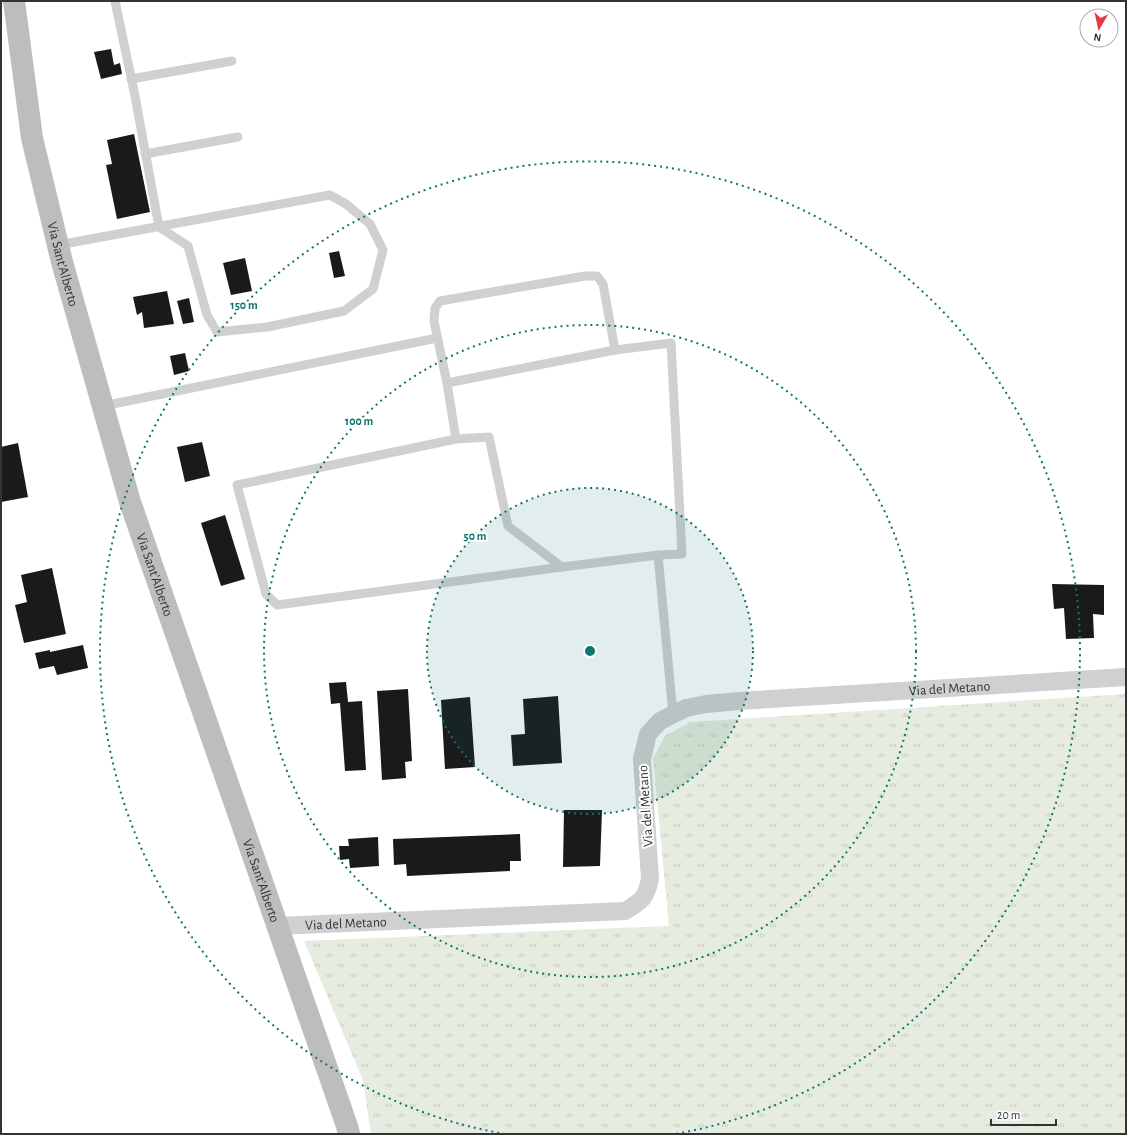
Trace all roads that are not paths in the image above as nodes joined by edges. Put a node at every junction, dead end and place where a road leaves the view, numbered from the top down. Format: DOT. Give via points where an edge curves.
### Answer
graph roads {
  1 [pos="14,1"];
  2 [pos="115,1"];
  3 [pos="232,61"];
  4 [pos="131,79"];
  5 [pos="238,137"];
  6 [pos="146,154"];
  7 [pos="159,227"];
  8 [pos="58,245"];
  9 [pos="437,338"];
  10 [pos="615,350"];
  11 [pos="447,383"];
  12 [pos="103,406"];
  13 [pos="456,439"];
  14 [pos="658,555"];
  15 [pos="562,567"];
  16 [pos="1126,677"];
  17 [pos="673,714"];
  18 [pos="277,926"];
  19 [pos="349,1134"];
  1 -- 8 [label="main road, Via Sant'Alberto" via="32,138"];
  2 -- 4 [label="lane"];
  3 -- 4 [label="lane"];
  4 -- 6 [label="lane"];
  5 -- 6 [label="lane"];
  6 -- 7 [label="lane"];
  7 -- 7 [label="lane" via="330,195 346,204 370,224 383,250 373,289 344,311 267,327 217,332 207,315 188,246"];
  7 -- 8 [label="lane"];
  8 -- 12 [label="main road, Via Sant'Alberto"];
  9 -- 10 [label="lane" via="435,308 440,301 597,276 603,284"];
  9 -- 11 [label="lane"];
  9 -- 12 [label="lane"];
  10 -- 11 [label="lane"];
  10 -- 14 [label="lane" via="671,343 682,554"];
  11 -- 13 [label="lane"];
  12 -- 18 [label="main road, Via Sant'Alberto" via="130,502"];
  13 -- 15 [label="lane" via="489,437 508,526"];
  13 -- 15 [label="lane" via="237,485 266,594 276,605"];
  14 -- 15 [label="lane"];
  14 -- 17 [label="lane"];
  16 -- 17 [label="street, Via del Metano" via="739,701 686,708"];
  17 -- 18 [label="street, Via del Metano" via="660,720 648,734 642,759 650,879 647,894 638,904 625,911"];
  18 -- 19 [label="main road, Via Sant'Alberto"];
}
